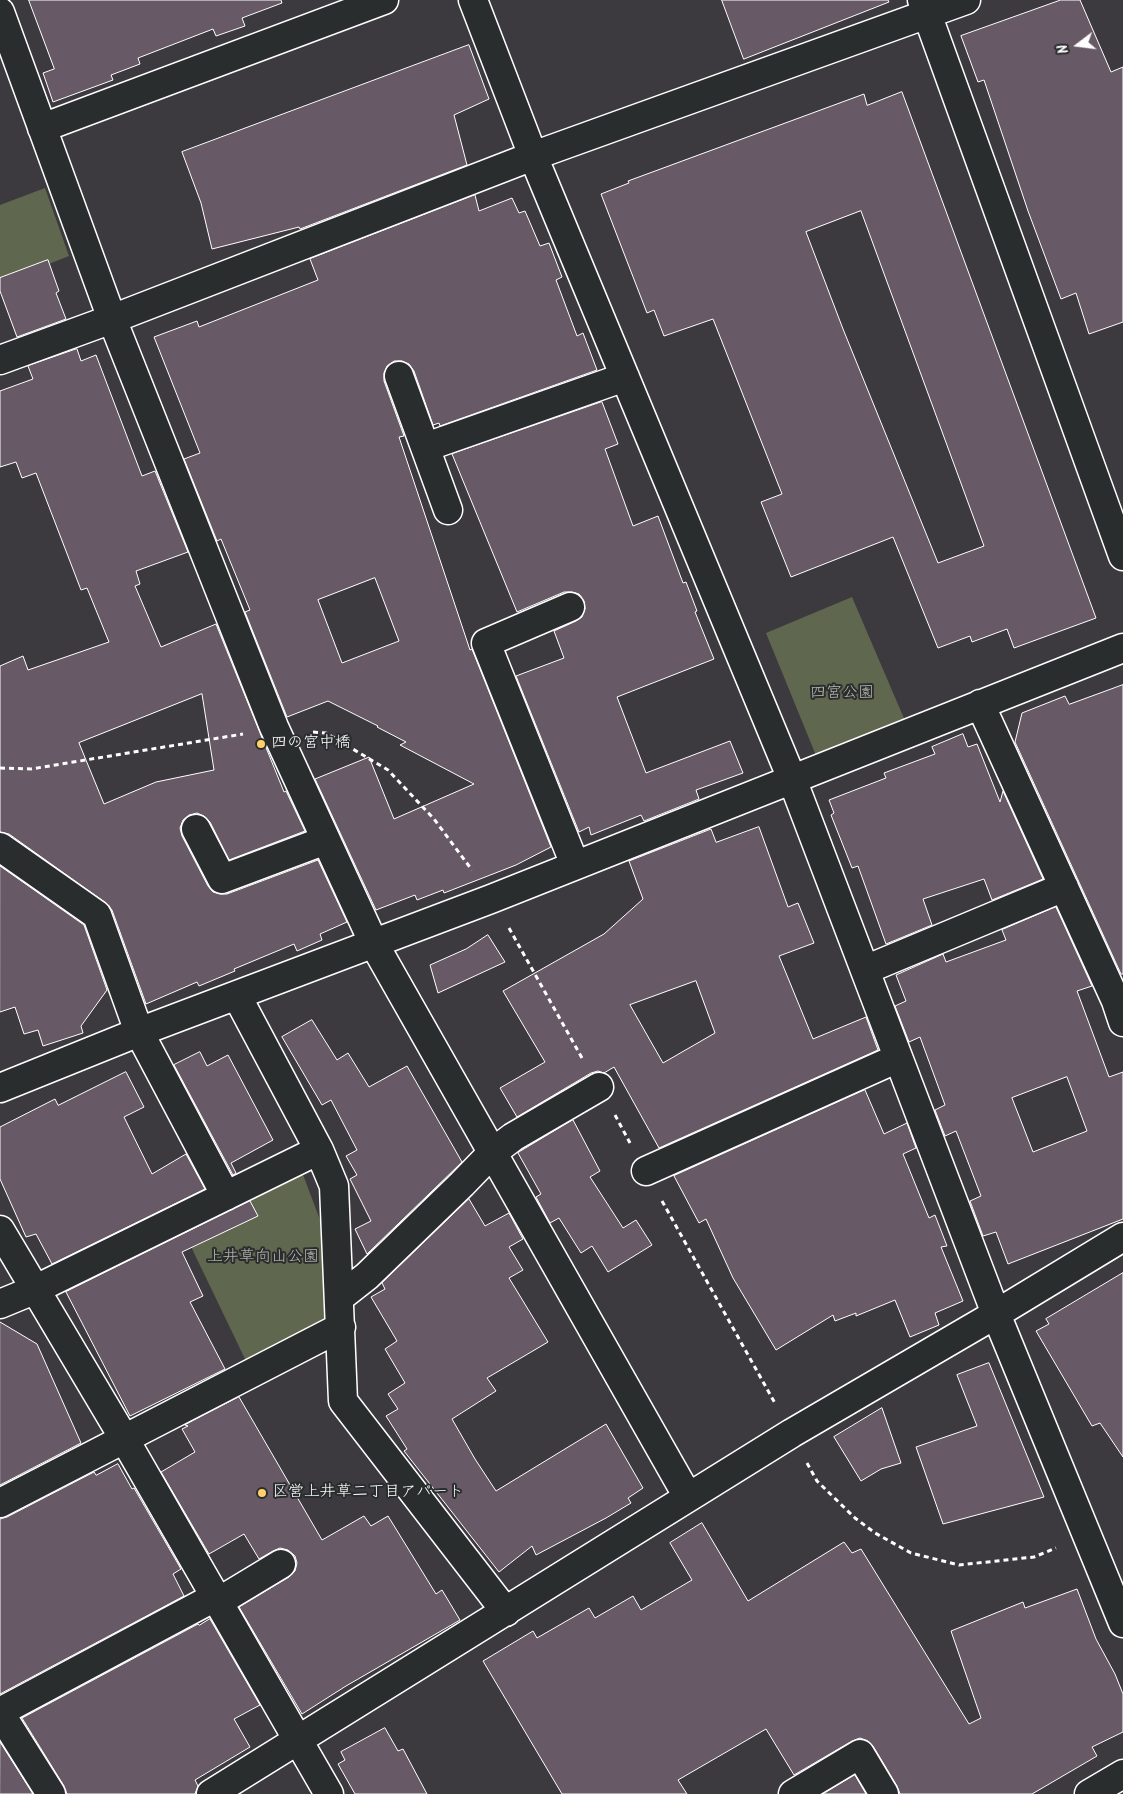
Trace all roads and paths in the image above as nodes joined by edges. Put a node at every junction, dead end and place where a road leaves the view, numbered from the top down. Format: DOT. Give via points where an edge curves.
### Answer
graph roads {
  1 [pos="384,0"];
  2 [pos="473,0"];
  3 [pos="966,0"];
  4 [pos="925,7"];
  5 [pos="0,12"];
  6 [pos="42,128"];
  7 [pos="533,156"];
  8 [pos="112,319"];
  9 [pos="0,360"];
  10 [pos="400,376"];
  11 [pos="624,377"];
  12 [pos="426,447"];
  13 [pos="448,510"];
  14 [pos="1123,556"];
  15 [pos="570,607"];
  16 [pos="1123,648"];
  17 [pos="980,704"];
  18 [pos="792,779"];
  19 [pos="196,829"];
  20 [pos="326,840"];
  21 [pos="0,847"];
  22 [pos="575,865"];
  23 [pos="1064,886"];
  24 [pos="374,944"];
  25 [pos="865,970"];
  26 [pos="237,996"];
  27 [pos="1121,1007"];
  28 [pos="139,1032"];
  29 [pos="898,1058"];
  30 [pos="599,1087"];
  31 [pos="0,1088"];
  32 [pos="319,1150"];
  33 [pos="492,1152"];
  34 [pos="646,1171"];
  35 [pos="226,1196"];
  36 [pos="0,1230"];
  37 [pos="1123,1237"];
  38 [pos="34,1290"];
  39 [pos="339,1298"];
  40 [pos="0,1304"];
  41 [pos="996,1314"];
  42 [pos="341,1327"];
  43 [pos="125,1440"];
  44 [pos="688,1497"];
  45 [pos="0,1503"];
  46 [pos="281,1564"];
  47 [pos="216,1600"];
  48 [pos="506,1612"];
  49 [pos="1123,1623"];
  50 [pos="0,1713"];
  51 [pos="298,1740"];
  52 [pos="1123,1774"];
  53 [pos="51,1794"];
  54 [pos="211,1794"];
  55 [pos="329,1794"];
  56 [pos="794,1794"];
  57 [pos="884,1794"];
  58 [pos="1089,1794"];
  1 -- 6 [label="street"];
  2 -- 7 [label="street"];
  3 -- 4 [label="street"];
  4 -- 7 [label="street"];
  4 -- 14 [label="street"];
  5 -- 6 [label="street"];
  6 -- 8 [label="street"];
  7 -- 8 [label="street"];
  7 -- 11 [label="street"];
  8 -- 9 [label="street"];
  8 -- 20 [label="street" via="274,727"];
  10 -- 12 [label="street"];
  11 -- 12 [label="street"];
  11 -- 18 [label="street"];
  12 -- 13 [label="street"];
  15 -- 22 [label="street" via="486,643"];
  16 -- 17 [label="street"];
  17 -- 18 [label="street"];
  17 -- 23 [label="street"];
  18 -- 22 [label="street"];
  18 -- 25 [label="street"];
  19 -- 20 [label="street" via="222,879"];
  20 -- 24 [label="street"];
  21 -- 28 [label="street" via="97,915"];
  22 -- 24 [label="street"];
  23 -- 25 [label="street"];
  23 -- 27 [label="street"];
  24 -- 26 [label="street"];
  24 -- 33 [label="street"];
  25 -- 29 [label="street"];
  26 -- 28 [label="street"];
  26 -- 32 [label="street"];
  28 -- 31 [label="street"];
  28 -- 35 [label="street"];
  29 -- 34 [label="street"];
  29 -- 41 [label="street"];
  30 -- 33 [label="street" via="513,1136"];
  32 -- 35 [label="street"];
  32 -- 39 [label="street" via="334,1186"];
  33 -- 39 [label="street" via="367,1276"];
  33 -- 44 [label="street"];
  35 -- 38 [label="street"];
  36 -- 38 [label="street"];
  37 -- 41 [label="street"];
  38 -- 40 [label="street"];
  38 -- 43 [label="street"];
  39 -- 42 [label="street"];
  41 -- 44 [label="street"];
  41 -- 49 [label="street"];
  42 -- 43 [label="street"];
  42 -- 48 [label="street" via="343,1401"];
  43 -- 45 [label="street"];
  43 -- 47 [label="street"];
  44 -- 48 [label="street"];
  46 -- 47 [label="street"];
  47 -- 50 [label="street"];
  47 -- 51 [label="street"];
  48 -- 51 [label="street"];
  50 -- 53 [label="street"];
  51 -- 54 [label="street"];
  51 -- 55 [label="street"];
  52 -- 58 [label="street"];
  56 -- 57 [label="street" via="860,1754"];
}
